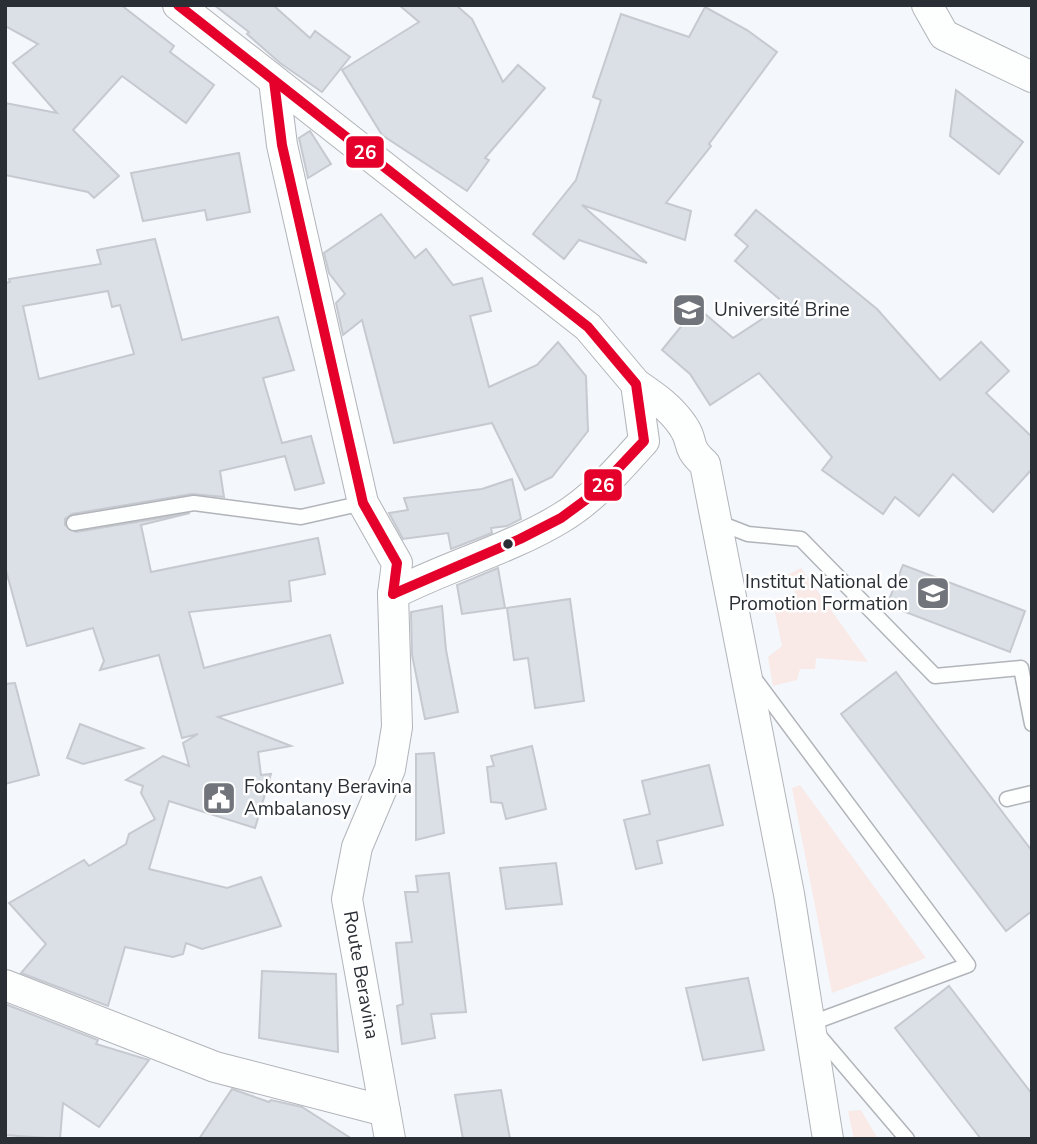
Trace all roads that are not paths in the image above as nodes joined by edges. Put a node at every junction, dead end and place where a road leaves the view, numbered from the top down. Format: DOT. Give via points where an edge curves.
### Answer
graph roads {
  1 [pos="178,5"];
  2 [pos="927,5"];
  3 [pos="1032,77"];
  4 [pos="274,81"];
  5 [pos="636,384"];
  6 [pos="363,503"];
  7 [pos="716,522"];
  8 [pos="74,523"];
  9 [pos="393,594"];
  10 [pos="746,668"];
  11 [pos="1032,724"];
  12 [pos="1032,793"];
  13 [pos="1007,799"];
  14 [pos="5,985"];
  15 [pos="809,1024"];
  16 [pos="388,1125"];
  17 [pos="828,1139"];
  18 [pos="907,1139"];
  1 -- 4 [label="street"];
  2 -- 3 [label="street" via="944,35"];
  4 -- 5 [label="street" via="588,327"];
  4 -- 6 [label="street, Route Beravina" via="282,145"];
  5 -- 7 [label="street" via="663,402 685,428 690,450 705,464"];
  5 -- 9 [label="street" via="644,441 606,483 561,518"];
  6 -- 8 [label="lane" via="301,517 194,503"];
  6 -- 9 [label="street, Route Beravina" via="397,564"];
  7 -- 10 [label="street"];
  7 -- 11 [label="lane" via="748,534 801,539 934,676 1021,668"];
  9 -- 16 [label="street, Route Beravina" via="397,727 390,769 357,847 347,900"];
  10 -- 15 [label="street"];
  10 -- 15 [label="lane" via="968,965"];
  12 -- 13 [label="lane"];
  14 -- 16 [label="street" via="215,1067"];
  15 -- 17 [label="street"];
  15 -- 18 [label="lane"];
}
